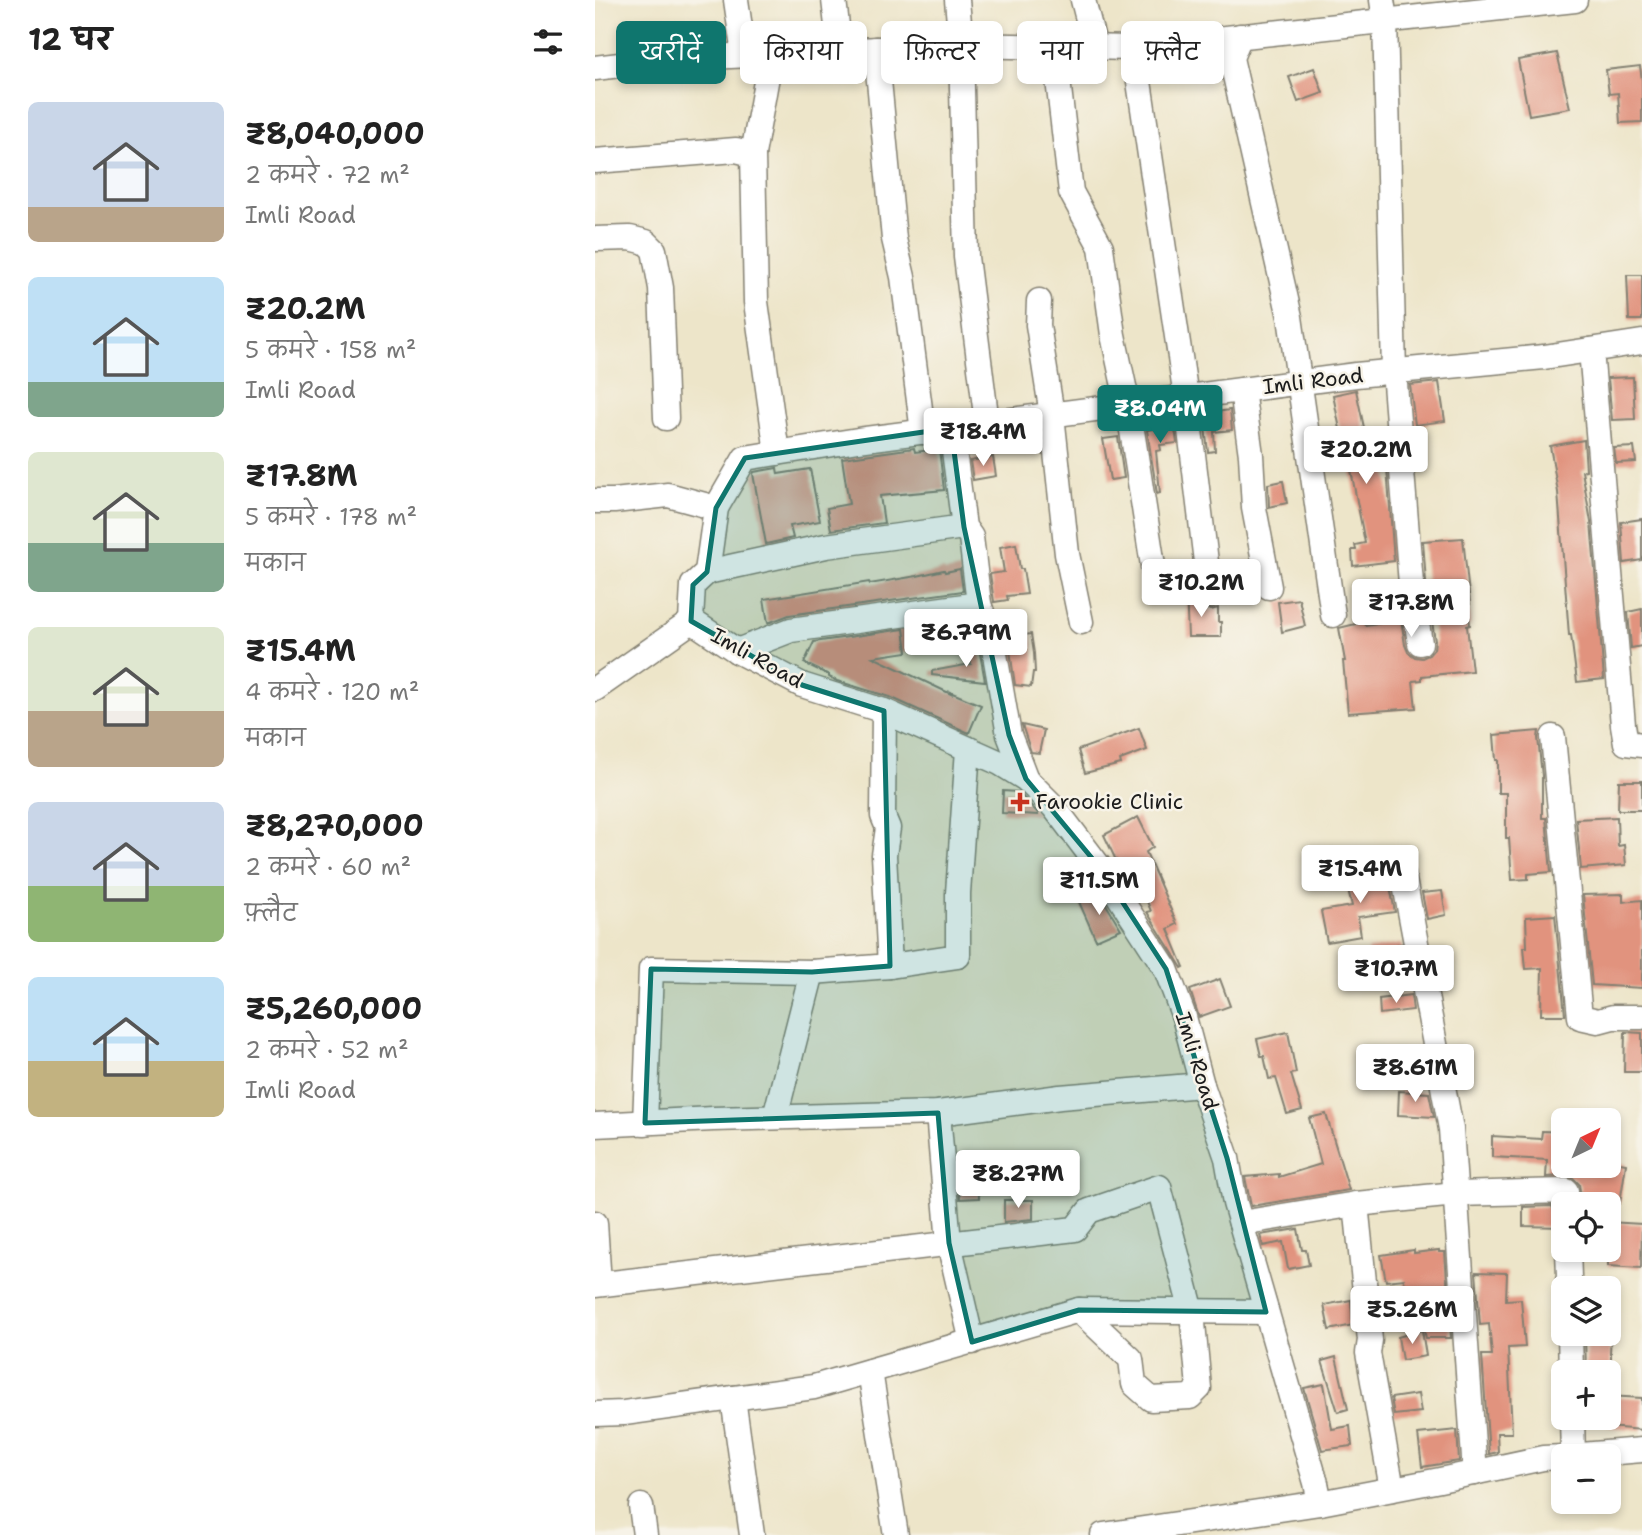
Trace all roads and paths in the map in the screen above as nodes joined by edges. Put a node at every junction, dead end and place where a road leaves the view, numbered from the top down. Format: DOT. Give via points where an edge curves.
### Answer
graph roads {
  1 [pos="736,0"];
  2 [pos="834,0"];
  3 [pos="957,0"];
  4 [pos="1083,0"];
  5 [pos="1575,0"];
  6 [pos="1384,10"];
  7 [pos="836,21"];
  8 [pos="959,21"];
  9 [pos="1088,21"];
  10 [pos="740,28"];
  11 [pos="1240,36"];
  12 [pos="1224,38"];
  13 [pos="876,49"];
  14 [pos="881,49"];
  15 [pos="867,50"];
  16 [pos="740,55"];
  17 [pos="595,68"];
  18 [pos="766,84"];
  19 [pos="962,84"];
  20 [pos="1058,84"];
  21 [pos="1139,84"];
  22 [pos="753,154"];
  23 [pos="595,161"];
  24 [pos="595,239"];
  25 [pos="1038,301"];
  26 [pos="1642,342"];
  27 [pos="1591,350"];
  28 [pos="1394,371"];
  29 [pos="1300,382"];
  30 [pos="1242,390"];
  31 [pos="1186,397"];
  32 [pos="1128,405"];
  33 [pos="1052,415"];
  34 [pos="666,418"];
  35 [pos="987,423"];
  36 [pos="951,428"];
  37 [pos="923,432"];
  38 [pos="777,453"];
  39 [pos="595,501"];
  40 [pos="716,509"];
  41 [pos="964,527"];
  42 [pos="707,572"];
  43 [pos="1156,585"];
  44 [pos="1269,587"];
  45 [pos="1210,595"];
  46 [pos="979,604"];
  47 [pos="1333,615"];
  48 [pos="691,621"];
  49 [pos="1081,622"];
  50 [pos="1420,643"];
  51 [pos="737,651"];
  52 [pos="595,689"];
  53 [pos="884,711"];
  54 [pos="1553,737"];
  55 [pos="1642,745"];
  56 [pos="968,749"];
  57 [pos="1025,779"];
  58 [pos="1403,874"];
  59 [pos="890,966"];
  60 [pos="812,972"];
  61 [pos="1642,1017"];
  62 [pos="1202,1085"];
  63 [pos="938,1113"];
  64 [pos="775,1117"];
  65 [pos="645,1122"];
  66 [pos="595,1125"];
  67 [pos="1566,1192"];
  68 [pos="1456,1194"];
  69 [pos="1356,1204"];
  70 [pos="595,1223"];
  71 [pos="1241,1223"];
  72 [pos="949,1243"];
  73 [pos="597,1284"];
  74 [pos="1079,1311"];
  75 [pos="1192,1311"];
  76 [pos="1266,1312"];
  77 [pos="972,1342"];
  78 [pos="870,1371"];
  79 [pos="733,1398"];
  80 [pos="595,1414"];
  81 [pos="1642,1450"];
  82 [pos="1621,1452"];
  83 [pos="1551,1458"];
  84 [pos="1475,1473"];
  85 [pos="1392,1489"];
  86 [pos="1320,1503"];
  87 [pos="641,1506"];
  88 [pos="645,1535"];
  89 [pos="752,1535"];
  90 [pos="896,1535"];
  91 [pos="1103,1535"];
  1 -- 10 [label="street"];
  2 -- 7 [label="street"];
  3 -- 8 [label="street"];
  4 -- 9 [label="street"];
  5 -- 6 [label="street"];
  6 -- 11 [label="street"];
  6 -- 28 [label="street"];
  11 -- 12 [label="street"];
  11 -- 29 [label="street" via="1231,58 1290,317"];
  13 -- 14 [label="street"];
  13 -- 15 [label="street"];
  13 -- 37 [label="street" via="894,239"];
  16 -- 17 [label="street"];
  18 -- 22 [label="street"];
  19 -- 35 [label="street" via="966,257"];
  20 -- 32 [label="street" via="1071,192 1101,247"];
  21 -- 31 [label="street"];
  22 -- 23 [label="street" via="736,150"];
  22 -- 38 [label="street" via="756,302"];
  24 -- 34 [label="street" via="631,237 654,250 661,288"];
  25 -- 33 [label="street"];
  26 -- 27 [label="street, Imli Road"];
  27 -- 28 [label="street, Imli Road"];
  27 -- 55 [label="street" via="1623,725 1626,743"];
  28 -- 29 [label="street, Imli Road"];
  28 -- 50 [label="street"];
  29 -- 30 [label="street, Imli Road"];
  29 -- 47 [label="street"];
  30 -- 31 [label="street, Imli Road"];
  30 -- 44 [label="street" via="1254,508"];
  31 -- 32 [label="street, Imli Road"];
  31 -- 45 [label="street"];
  32 -- 33 [label="street, Imli Road"];
  32 -- 43 [label="street"];
  33 -- 35 [label="street, Imli Road"];
  33 -- 49 [label="street" via="1067,554"];
  35 -- 36 [label="street, Imli Road"];
  36 -- 37 [label="street, Imli Road"];
  36 -- 41 [label="street"];
  37 -- 38 [label="street, Imli Road"];
  38 -- 40 [label="street, Imli Road" via="745,458"];
  39 -- 40 [label="street" via="668,495"];
  40 -- 42 [label="street, Imli Road"];
  41 -- 42 [label="street" via="826,546"];
  41 -- 46 [label="street" via="971,537"];
  42 -- 48 [label="street, Imli Road" via="693,585"];
  46 -- 51 [label="street" via="791,630"];
  46 -- 57 [label="street" via="993,643 1009,735"];
  48 -- 51 [label="street, Imli Road"];
  48 -- 52 [label="street, Imli Road"];
  51 -- 53 [label="street, Imli Road" via="801,685"];
  53 -- 56 [label="street, Imli Road"];
  53 -- 59 [label="street"];
  54 -- 61 [label="street" via="1580,1017 1598,1021"];
  56 -- 57 [label="street, Imli Road"];
  56 -- 59 [label="street" via="958,956"];
  57 -- 62 [label="street, Imli Road" via="1055,807 1166,969 1185,1017"];
  58 -- 68 [label="street" via="1451,1129"];
  59 -- 60 [label="street"];
  60 -- 64 [label="street"];
  60 -- 65 [label="street" via="651,970"];
  62 -- 63 [label="street"];
  62 -- 71 [label="street, Imli Road" via="1227,1158"];
  63 -- 64 [label="street"];
  63 -- 72 [label="street"];
  64 -- 65 [label="street"];
  65 -- 66 [label="street"];
  67 -- 68 [label="street"];
  68 -- 69 [label="street"];
  68 -- 84 [label="street"];
  69 -- 71 [label="street"];
  69 -- 85 [label="street" via="1368,1353"];
  70 -- 73 [label="street"];
  71 -- 76 [label="street, Imli Road"];
  72 -- 73 [label="street"];
  72 -- 75 [label="street" via="1075,1229 1089,1211 1159,1187"];
  72 -- 77 [label="street"];
  74 -- 75 [label="street"];
  74 -- 75 [label="street" via="1131,1359 1134,1384 1150,1399 1191,1397 1199,1388"];
  74 -- 77 [label="street"];
  75 -- 76 [label="street"];
  76 -- 86 [label="street, Imli Road"];
  77 -- 78 [label="street"];
  78 -- 79 [label="street" via="814,1387"];
  78 -- 90 [label="street"];
  79 -- 80 [label="street"];
  79 -- 89 [label="street"];
  81 -- 82 [label="street"];
  83 -- 84 [label="street"];
  84 -- 85 [label="street"];
  85 -- 86 [label="street"];
  86 -- 91 [label="street"];
  87 -- 88 [label="street"];
}
